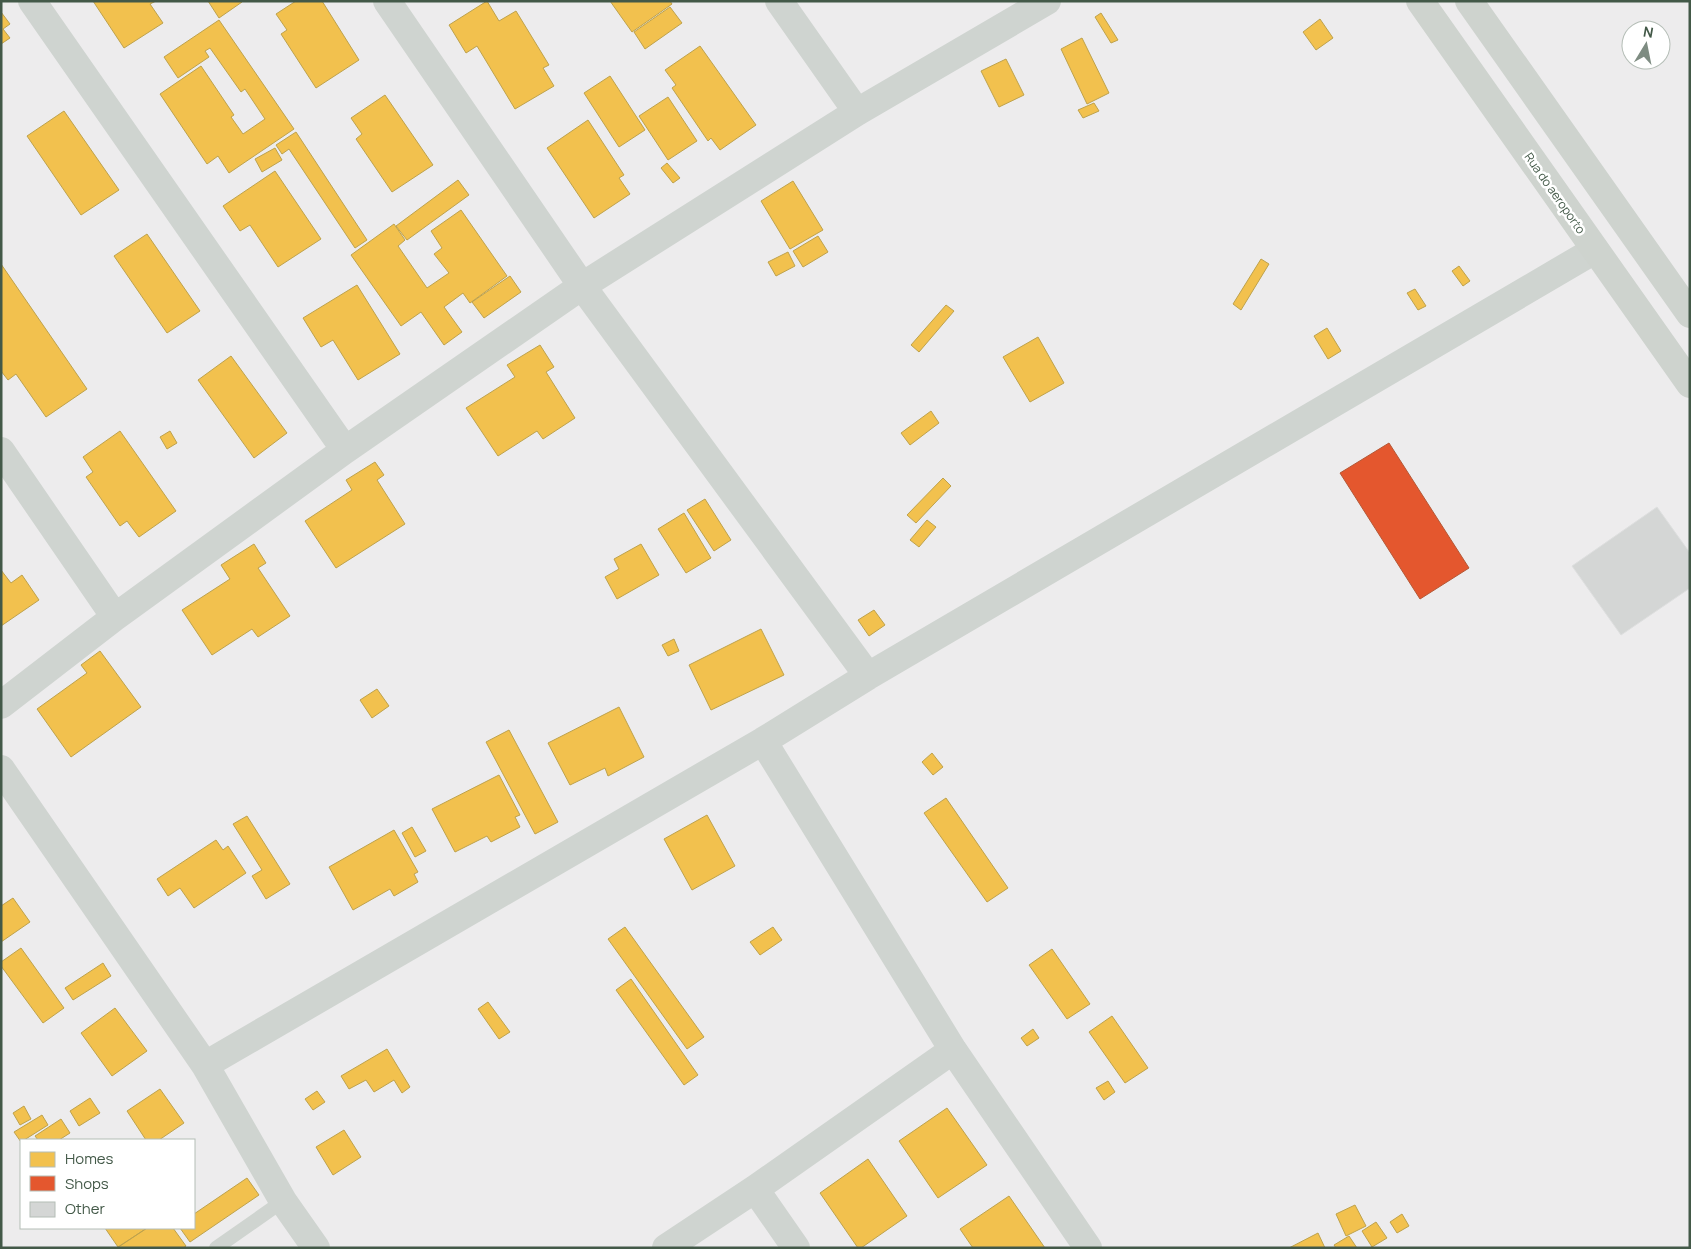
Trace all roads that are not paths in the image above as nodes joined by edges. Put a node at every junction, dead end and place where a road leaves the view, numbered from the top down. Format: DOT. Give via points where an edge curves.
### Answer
graph roads {
  1 [pos="32,1"];
  2 [pos="387,1"];
  3 [pos="779,1"];
  4 [pos="1047,1"];
  5 [pos="1420,1"];
  6 [pos="1469,1"];
  7 [pos="857,112"];
  8 [pos="1595,250"];
  9 [pos="582,286"];
  10 [pos="1690,314"];
  11 [pos="1690,384"];
  12 [pos="345,450"];
  13 [pos="1,451"];
  14 [pos="115,617"];
  15 [pos="868,676"];
  16 [pos="1,705"];
  17 [pos="763,741"];
  18 [pos="1,768"];
  19 [pos="953,1050"];
  20 [pos="205,1066"];
  21 [pos="755,1189"];
  22 [pos="282,1201"];
  23 [pos="216,1248"];
  24 [pos="316,1248"];
  25 [pos="666,1248"];
  26 [pos="796,1248"];
  27 [pos="1088,1248"];
  1 -- 12 [label="street"];
  2 -- 9 [label="street"];
  3 -- 7 [label="street"];
  4 -- 7 [label="street"];
  5 -- 8 [label="main road, Rua do aeroporto"];
  6 -- 10 [label="main road"];
  7 -- 9 [label="street"];
  8 -- 11 [label="main road, Rua do aeroporto"];
  8 -- 15 [label="street"];
  9 -- 12 [label="street"];
  9 -- 15 [label="street"];
  12 -- 14 [label="street"];
  13 -- 14 [label="street"];
  14 -- 16 [label="street"];
  15 -- 17 [label="street"];
  17 -- 19 [label="street"];
  17 -- 20 [label="street"];
  18 -- 20 [label="street"];
  19 -- 21 [label="street"];
  19 -- 27 [label="street"];
  20 -- 22 [label="street"];
  21 -- 25 [label="street"];
  21 -- 26 [label="street"];
  22 -- 23 [label="lane"];
  22 -- 24 [label="street"];
}
